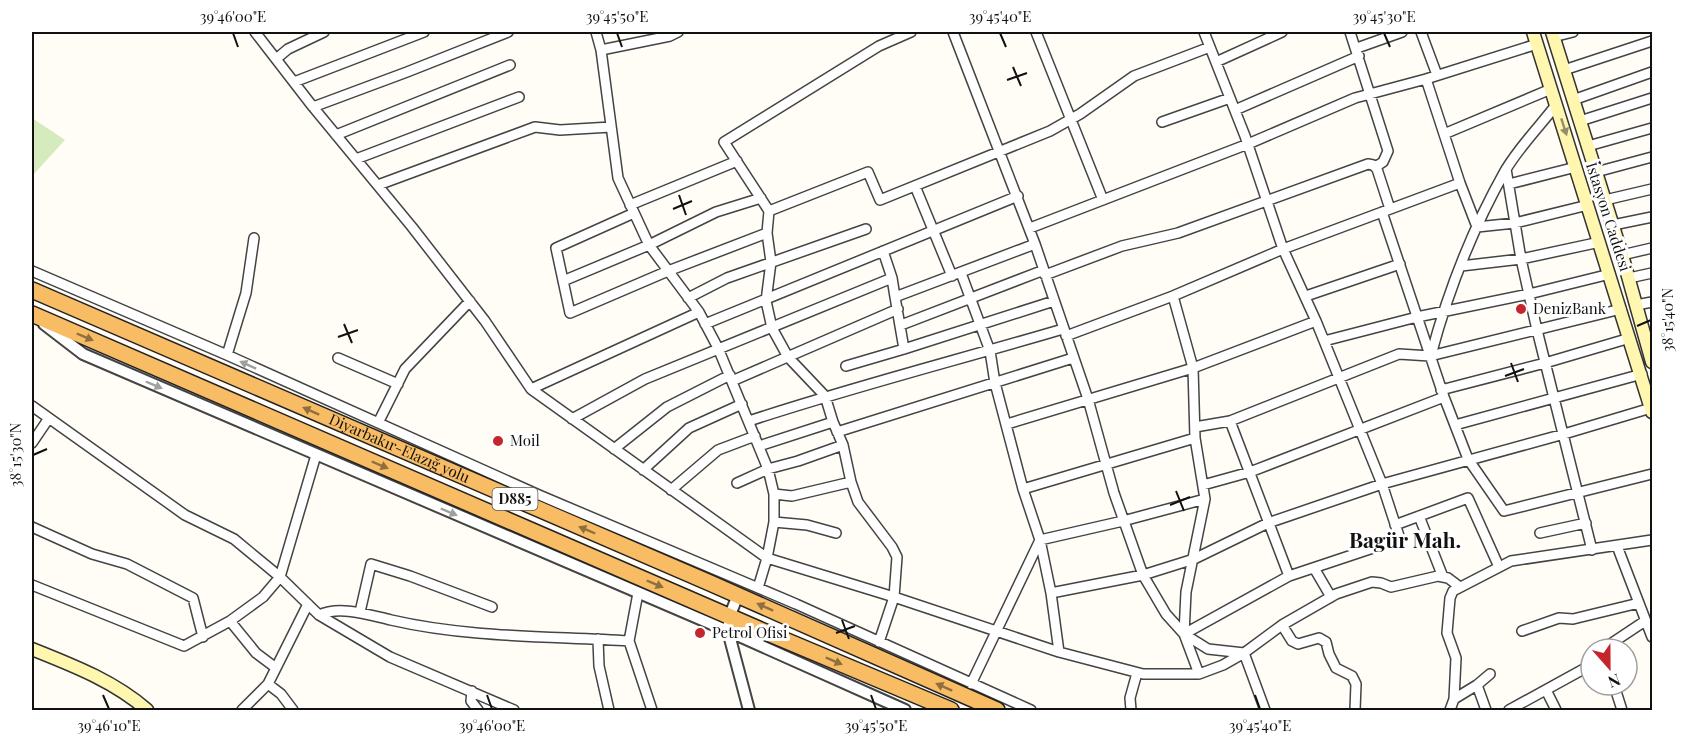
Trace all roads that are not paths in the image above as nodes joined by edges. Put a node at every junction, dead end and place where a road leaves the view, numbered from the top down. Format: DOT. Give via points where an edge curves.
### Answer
graph roads {
  1 [pos="255,32"];
  2 [pos="324,32"];
  3 [pos="424,32"];
  4 [pos="508,32"];
  5 [pos="596,32"];
  6 [pos="678,32"];
  7 [pos="884,32"];
  8 [pos="911,32"];
  9 [pos="956,32"];
  10 [pos="1036,32"];
  11 [pos="1206,32"];
  12 [pos="1282,32"];
  13 [pos="1350,32"];
  14 [pos="1402,32"];
  15 [pos="1421,32"];
  16 [pos="1533,32"];
  17 [pos="1573,32"];
  18 [pos="1553,34"];
  19 [pos="891,40"];
  20 [pos="1653,41"];
  21 [pos="1537,44"];
  22 [pos="1210,47"];
  23 [pos="601,50"];
  24 [pos="1358,52"];
  25 [pos="276,60"];
  26 [pos="1216,62"];
  27 [pos="510,65"];
  28 [pos="1564,70"];
  29 [pos="1653,72"];
  30 [pos="1437,75"];
  31 [pos="1426,79"];
  32 [pos="294,82"];
  33 [pos="1551,89"];
  34 [pos="1370,93"];
  35 [pos="519,98"];
  36 [pos="1230,98"];
  37 [pos="1653,98"];
  38 [pos="1573,100"];
  39 [pos="1556,105"];
  40 [pos="313,107"];
  41 [pos="1235,110"];
  42 [pos="1071,119"];
  43 [pos="1580,121"];
  44 [pos="1162,122"];
  45 [pos="611,127"];
  46 [pos="1653,128"];
  47 [pos="1444,134"];
  48 [pos="336,135"];
  49 [pos="1248,144"];
  50 [pos="1588,146"];
  51 [pos="998,152"];
  52 [pos="1653,158"];
  53 [pos="356,159"];
  54 [pos="736,161"];
  55 [pos="1375,166"];
  56 [pos="1576,167"];
  57 [pos="1506,169"];
  58 [pos="1596,172"];
  59 [pos="1460,183"];
  60 [pos="1509,184"];
  61 [pos="378,185"];
  62 [pos="915,186"];
  63 [pos="1653,189"];
  64 [pos="1018,196"];
  65 [pos="761,198"];
  66 [pos="1103,200"];
  67 [pos="1605,200"];
  68 [pos="1267,201"];
  69 [pos="1588,205"];
  70 [pos="632,209"];
  71 [pos="1386,210"];
  72 [pos="769,211"];
  73 [pos="1653,217"];
  74 [pos="1515,223"];
  75 [pos="1613,225"];
  76 [pos="1477,227"];
  77 [pos="1030,228"];
  78 [pos="866,229"];
  79 [pos="932,232"];
  80 [pos="767,233"];
  81 [pos="254,238"];
  82 [pos="1600,242"];
  83 [pos="1035,244"];
  84 [pos="649,245"];
  85 [pos="1653,248"];
  86 [pos="1283,249"];
  87 [pos="883,251"];
  88 [pos="1622,255"];
  89 [pos="1521,259"];
  90 [pos="771,262"];
  91 [pos="1400,264"];
  92 [pos="1461,266"];
  93 [pos="668,270"];
  94 [pos="32,271"];
  95 [pos="1045,273"];
  96 [pos="1653,273"];
  97 [pos="956,274"];
  98 [pos="1610,274"];
  99 [pos="892,278"];
  100 [pos="1629,278"];
  101 [pos="563,280"];
  102 [pos="32,290"];
  103 [pos="1528,294"];
  104 [pos="1173,296"];
  105 [pos="1306,296"];
  106 [pos="895,297"];
  107 [pos="688,298"];
  108 [pos="972,299"];
  109 [pos="470,301"];
  110 [pos="766,301"];
  111 [pos="1054,301"];
  112 [pos="1653,302"];
  113 [pos="1636,305"];
  114 [pos="898,309"];
  115 [pos="1621,309"];
  116 [pos="699,312"];
  117 [pos="1442,312"];
  118 [pos="32,315"];
  119 [pos="1417,317"];
  120 [pos="1316,321"];
  121 [pos="980,323"];
  122 [pos="705,324"];
  123 [pos="901,325"];
  124 [pos="772,328"];
  125 [pos="1537,330"];
  126 [pos="1648,331"];
  127 [pos="1064,333"];
  128 [pos="1630,338"];
  129 [pos="1324,341"];
  130 [pos="718,348"];
  131 [pos="904,349"];
  132 [pos="990,351"];
  133 [pos="227,355"];
  134 [pos="1430,356"];
  135 [pos="788,357"];
  136 [pos="338,358"];
  137 [pos="1073,358"];
  138 [pos="1652,358"];
  139 [pos="1545,363"];
  140 [pos="846,366"];
  141 [pos="1193,368"];
  142 [pos="1642,374"];
  143 [pos="1338,377"];
  144 [pos="731,378"];
  145 [pos="995,383"];
  146 [pos="398,384"];
  147 [pos="531,389"];
  148 [pos="1443,394"];
  149 [pos="825,396"];
  150 [pos="1088,399"];
  151 [pos="1555,399"];
  152 [pos="742,404"];
  153 [pos="32,406"];
  154 [pos="1652,410"];
  155 [pos="49,418"];
  156 [pos="572,419"];
  157 [pos="749,421"];
  158 [pos="833,422"];
  159 [pos="1230,422"];
  160 [pos="378,423"];
  161 [pos="1007,424"];
  162 [pos="1455,425"];
  163 [pos="1195,427"];
  164 [pos="1359,428"];
  165 [pos="837,432"];
  166 [pos="1564,434"];
  167 [pos="755,436"];
  168 [pos="1195,438"];
  169 [pos="32,443"];
  170 [pos="759,446"];
  171 [pos="843,446"];
  172 [pos="614,449"];
  173 [pos="316,455"];
  174 [pos="440,459"];
  175 [pos="1468,459"];
  176 [pos="1105,465"];
  177 [pos="768,469"];
  178 [pos="643,470"];
  179 [pos="1250,472"];
  180 [pos="1653,474"];
  181 [pos="851,482"];
  182 [pos="737,483"];
  183 [pos="1382,484"];
  184 [pos="1203,485"];
  185 [pos="1023,489"];
  186 [pos="671,490"];
  187 [pos="1579,491"];
  188 [pos="774,494"];
  189 [pos="1205,499"];
  190 [pos="536,501"];
  191 [pos="1419,516"];
  192 [pos="1123,521"];
  193 [pos="774,522"];
  194 [pos="1268,523"];
  195 [pos="1586,523"];
  196 [pos="1395,525"];
  197 [pos="32,527"];
  198 [pos="836,533"];
  199 [pos="1540,533"];
  200 [pos="1040,540"];
  201 [pos="1653,540"];
  202 [pos="1617,546"];
  203 [pos="1592,550"];
  204 [pos="767,558"];
  205 [pos="1194,559"];
  206 [pos="1499,567"];
  207 [pos="1314,568"];
  208 [pos="1143,575"];
  209 [pos="1289,576"];
  210 [pos="280,577"];
  211 [pos="1443,577"];
  212 [pos="32,585"];
  213 [pos="1460,587"];
  214 [pos="758,588"];
  215 [pos="638,593"];
  216 [pos="1051,593"];
  217 [pos="738,595"];
  218 [pos="894,597"];
  219 [pos="1331,597"];
  220 [pos="1639,603"];
  221 [pos="308,604"];
  222 [pos="492,607"];
  223 [pos="360,612"];
  224 [pos="319,615"];
  225 [pos="730,615"];
  226 [pos="230,621"];
  227 [pos="1645,621"];
  228 [pos="1282,624"];
  229 [pos="997,630"];
  230 [pos="1522,631"];
  231 [pos="728,632"];
  232 [pos="1184,634"];
  233 [pos="1621,637"];
  234 [pos="1653,637"];
  235 [pos="202,638"];
  236 [pos="598,639"];
  237 [pos="629,641"];
  238 [pos="879,642"];
  239 [pos="32,649"];
  240 [pos="1059,652"];
  241 [pos="1244,653"];
  242 [pos="276,668"];
  243 [pos="1579,672"];
  244 [pos="1137,673"];
  245 [pos="1199,674"];
  246 [pos="1490,674"];
  247 [pos="268,684"];
  248 [pos="971,684"];
  249 [pos="1477,685"];
  250 [pos="1546,690"];
  251 [pos="472,691"];
  252 [pos="1454,699"];
  253 [pos="147,711"];
  254 [pos="242,711"];
  255 [pos="293,711"];
  256 [pos="478,711"];
  257 [pos="514,711"];
  258 [pos="609,711"];
  259 [pos="652,711"];
  260 [pos="749,711"];
  261 [pos="905,711"];
  262 [pos="951,711"];
  263 [pos="997,711"];
  264 [pos="1031,711"];
  265 [pos="1131,711"];
  266 [pos="1265,711"];
  267 [pos="1355,711"];
  268 [pos="1449,711"];
  269 [pos="1486,711"];
  270 [pos="1509,711"];
  271 [pos="1556,711"];
  1 -- 25 [label="street"];
  2 -- 25 [label="street" via="288,49"];
  3 -- 32 [label="street"];
  4 -- 40 [label="street"];
  5 -- 23 [label="street"];
  6 -- 23 [label="street"];
  7 -- 19 [label="street"];
  8 -- 19 [label="street"];
  9 -- 51 [label="street"];
  10 -- 42 [label="street"];
  11 -- 22 [label="street"];
  12 -- 26 [label="street"];
  13 -- 24 [label="street"];
  14 -- 24 [label="street"];
  15 -- 30 [label="street"];
  16 -- 21 [label="main road, İstasyon Caddesi"];
  17 -- 18 [label="street"];
  18 -- 28 [label="main road"];
  19 -- 54 [label="street" via="724,142"];
  20 -- 28 [label="street"];
  21 -- 30 [label="street"];
  21 -- 33 [label="main road, İstasyon Caddesi"];
  22 -- 26 [label="street"];
  22 -- 42 [label="street" via="1134,76"];
  23 -- 45 [label="street"];
  24 -- 34 [label="street"];
  24 -- 41 [label="street"];
  25 -- 32 [label="street"];
  26 -- 36 [label="street"];
  27 -- 48 [label="street"];
  28 -- 38 [label="main road"];
  29 -- 38 [label="street"];
  30 -- 31 [label="street"];
  31 -- 34 [label="street"];
  31 -- 47 [label="street"];
  32 -- 40 [label="street"];
  33 -- 39 [label="main road, İstasyon Caddesi"];
  33 -- 47 [label="street"];
  34 -- 49 [label="street"];
  34 -- 55 [label="street" via="1388,152 1383,162"];
  35 -- 53 [label="street"];
  36 -- 41 [label="street"];
  36 -- 44 [label="street"];
  37 -- 43 [label="street"];
  38 -- 43 [label="main road"];
  39 -- 56 [label="main road, İstasyon Caddesi, one-way"];
  39 -- 57 [label="street"];
  40 -- 48 [label="street"];
  41 -- 49 [label="street"];
  42 -- 51 [label="street"];
  42 -- 66 [label="street"];
  43 -- 50 [label="main road"];
  45 -- 61 [label="street" via="535,127"];
  45 -- 70 [label="street" via="618,178"];
  46 -- 50 [label="street"];
  47 -- 59 [label="street"];
  48 -- 53 [label="street"];
  49 -- 66 [label="street"];
  49 -- 68 [label="street"];
  50 -- 58 [label="main road"];
  51 -- 62 [label="street"];
  51 -- 64 [label="street"];
  52 -- 58 [label="street"];
  53 -- 61 [label="street"];
  54 -- 65 [label="street"];
  54 -- 70 [label="street"];
  55 -- 68 [label="street" via="1368,164"];
  55 -- 71 [label="street"];
  56 -- 60 [label="street"];
  56 -- 69 [label="main road, İstasyon Caddesi"];
  57 -- 60 [label="street"];
  57 -- 76 [label="street"];
  58 -- 67 [label="main road"];
  59 -- 71 [label="street"];
  59 -- 76 [label="street"];
  60 -- 74 [label="street"];
  61 -- 109 [label="street"];
  62 -- 72 [label="street" via="880,200 868,172"];
  62 -- 79 [label="street"];
  63 -- 67 [label="street"];
  64 -- 77 [label="street"];
  64 -- 79 [label="street"];
  65 -- 72 [label="street"];
  65 -- 84 [label="street" via="716,212"];
  66 -- 77 [label="street"];
  67 -- 75 [label="main road"];
  68 -- 86 [label="street"];
  68 -- 95 [label="street"];
  69 -- 74 [label="street"];
  69 -- 82 [label="main road, İstasyon Caddesi"];
  70 -- 84 [label="street"];
  70 -- 101 [label="street" via="556,248"];
  71 -- 86 [label="street"];
  71 -- 91 [label="street"];
  72 -- 80 [label="street"];
  73 -- 75 [label="street"];
  74 -- 76 [label="street"];
  74 -- 89 [label="street"];
  75 -- 88 [label="main road"];
  76 -- 92 [label="street"];
  77 -- 83 [label="street"];
  78 -- 90 [label="street"];
  79 -- 87 [label="street"];
  79 -- 97 [label="street"];
  80 -- 90 [label="street"];
  80 -- 93 [label="street"];
  81 -- 133 [label="street" via="246,293"];
  82 -- 89 [label="street"];
  82 -- 98 [label="main road, İstasyon Caddesi"];
  83 -- 95 [label="street"];
  83 -- 97 [label="street"];
  84 -- 93 [label="street"];
  84 -- 101 [label="street"];
  85 -- 88 [label="street"];
  86 -- 104 [label="street"];
  86 -- 105 [label="street"];
  87 -- 99 [label="street"];
  87 -- 110 [label="street"];
  88 -- 100 [label="main road"];
  89 -- 92 [label="street"];
  89 -- 103 [label="street"];
  90 -- 107 [label="street"];
  90 -- 110 [label="street"];
  91 -- 105 [label="street"];
  91 -- 119 [label="street"];
  92 -- 117 [label="street"];
  93 -- 101 [label="street" via="570,314"];
  93 -- 107 [label="street"];
  94 -- 133 [label="street"];
  95 -- 108 [label="street"];
  95 -- 111 [label="street"];
  96 -- 100 [label="street"];
  97 -- 106 [label="street"];
  97 -- 108 [label="street"];
  98 -- 103 [label="street"];
  98 -- 115 [label="main road, İstasyon Caddesi"];
  99 -- 106 [label="street"];
  99 -- 124 [label="street"];
  100 -- 113 [label="main road"];
  174 -- 102 [label="highway, Diyarbakır-Elazığ yolu / D885, one-way"];
  103 -- 117 [label="street"];
  103 -- 125 [label="street"];
  104 -- 127 [label="street"];
  104 -- 141 [label="street"];
  105 -- 120 [label="street"];
  106 -- 114 [label="street"];
  107 -- 116 [label="street"];
  108 -- 121 [label="street"];
  108 -- 123 [label="street"];
  109 -- 146 [label="street" via="405,369"];
  109 -- 147 [label="street"];
  110 -- 122 [label="street"];
  110 -- 124 [label="street"];
  111 -- 121 [label="street"];
  111 -- 127 [label="street"];
  112 -- 113 [label="street"];
  113 -- 126 [label="main road"];
  114 -- 123 [label="street"];
  114 -- 135 [label="street"];
  115 -- 125 [label="street"];
  115 -- 128 [label="main road, İstasyon Caddesi"];
  116 -- 122 [label="street"];
  116 -- 147 [label="street"];
  117 -- 119 [label="street"];
  117 -- 134 [label="street"];
  118 -- 173 [label="street, one-way" via="83,354"];
  118 -- 225 [label="highway, Diyarbakır-Elazığ yolu / D885, one-way"];
  119 -- 129 [label="street"];
  119 -- 134 [label="street"];
  120 -- 129 [label="street"];
  120 -- 141 [label="street"];
  121 -- 131 [label="street"];
  121 -- 132 [label="street"];
  122 -- 130 [label="street"];
  123 -- 131 [label="street"];
  124 -- 130 [label="street"];
  124 -- 135 [label="street"];
  125 -- 134 [label="street"];
  125 -- 139 [label="street"];
  126 -- 138 [label="main road"];
  127 -- 132 [label="street"];
  127 -- 137 [label="street"];
  128 -- 139 [label="street"];
  128 -- 142 [label="main road, İstasyon Caddesi"];
  129 -- 143 [label="street"];
  130 -- 144 [label="street"];
  130 -- 156 [label="street" via="645,379"];
  131 -- 140 [label="street"];
  132 -- 145 [label="street"];
  132 -- 149 [label="street"];
  160 -- 133 [label="street, one-way"];
  134 -- 143 [label="street" via="1399,354"];
  134 -- 148 [label="street"];
  135 -- 144 [label="street"];
  135 -- 149 [label="street"];
  136 -- 146 [label="street"];
  137 -- 145 [label="street"];
  137 -- 150 [label="street"];
  139 -- 148 [label="street"];
  139 -- 151 [label="street"];
  141 -- 150 [label="street"];
  141 -- 163 [label="street"];
  142 -- 151 [label="street"];
  142 -- 154 [label="main road, İstasyon Caddesi"];
  143 -- 159 [label="street"];
  143 -- 164 [label="street"];
  144 -- 152 [label="street"];
  144 -- 172 [label="street" via="667,407"];
  145 -- 161 [label="street"];
  145 -- 165 [label="street"];
  146 -- 160 [label="street"];
  147 -- 156 [label="street"];
  148 -- 162 [label="street"];
  148 -- 164 [label="street"];
  149 -- 157 [label="street"];
  149 -- 158 [label="street"];
  150 -- 161 [label="street"];
  150 -- 176 [label="street"];
  151 -- 162 [label="street"];
  151 -- 166 [label="street"];
  152 -- 157 [label="street"];
  152 -- 178 [label="street" via="689,428"];
  153 -- 155 [label="street"];
  154 -- 166 [label="street"];
  155 -- 169 [label="street"];
  155 -- 210 [label="street" via="184,514 234,539"];
  156 -- 172 [label="street"];
  157 -- 167 [label="street"];
  158 -- 165 [label="street"];
  158 -- 170 [label="street"];
  159 -- 163 [label="street"];
  159 -- 179 [label="street"];
  160 -- 174 [label="street"];
  161 -- 185 [label="street"];
  162 -- 175 [label="street"];
  163 -- 168 [label="street"];
  164 -- 179 [label="street"];
  164 -- 183 [label="street"];
  165 -- 171 [label="street"];
  166 -- 175 [label="street"];
  166 -- 187 [label="street"];
  167 -- 170 [label="street"];
  167 -- 186 [label="street" via="718,450"];
  168 -- 176 [label="street"];
  168 -- 184 [label="street"];
  170 -- 177 [label="street"];
  171 -- 177 [label="street"];
  171 -- 181 [label="street"];
  172 -- 178 [label="street"];
  173 -- 210 [label="street"];
  173 -- 215 [label="street, one-way"];
  174 -- 190 [label="highway, Diyarbakır-Elazığ yolu / D885"];
  175 -- 183 [label="street"];
  175 -- 187 [label="street" via="1504,511"];
  176 -- 185 [label="street"];
  176 -- 192 [label="street"];
  177 -- 182 [label="street"];
  177 -- 188 [label="street"];
  178 -- 186 [label="street"];
  179 -- 184 [label="street"];
  179 -- 194 [label="street"];
  180 -- 187 [label="street"];
  181 -- 188 [label="street" via="792,496"];
  181 -- 218 [label="street" via="858,502 897,557"];
  183 -- 194 [label="street"];
  183 -- 196 [label="street"];
  184 -- 189 [label="street"];
  185 -- 200 [label="street"];
  186 -- 204 [label="street"];
  187 -- 195 [label="street"];
  188 -- 193 [label="street"];
  189 -- 192 [label="street"];
  189 -- 205 [label="street"];
  190 -- 214 [label="street"];
  217 -- 190 [label="highway, Diyarbakır-Elazığ yolu / D885, one-way"];
  191 -- 196 [label="street"];
  191 -- 206 [label="street" via="1468,498"];
  191 -- 211 [label="street"];
  192 -- 200 [label="street"];
  192 -- 208 [label="street"];
  193 -- 198 [label="street"];
  193 -- 204 [label="street"];
  194 -- 205 [label="street"];
  194 -- 209 [label="street"];
  195 -- 199 [label="street"];
  195 -- 203 [label="street"];
  196 -- 207 [label="street" via="1400,539"];
  197 -- 235 [label="street" via="92,554 127,564 193,598"];
  200 -- 216 [label="street"];
  200 -- 229 [label="street"];
  201 -- 202 [label="street"];
  202 -- 203 [label="street"];
  202 -- 220 [label="street"];
  203 -- 206 [label="street" via="1511,561"];
  204 -- 214 [label="street"];
  204 -- 218 [label="street"];
  205 -- 208 [label="street"];
  205 -- 232 [label="street" via="1186,592"];
  206 -- 213 [label="street"];
  207 -- 209 [label="street"];
  207 -- 219 [label="street"];
  208 -- 216 [label="street"];
  208 -- 232 [label="street" via="1166,614"];
  209 -- 232 [label="street"];
  210 -- 221 [label="street"];
  210 -- 226 [label="street" via="263,597"];
  211 -- 213 [label="street"];
  211 -- 219 [label="street" via="1392,587 1372,582"];
  212 -- 235 [label="street" via="184,646"];
  213 -- 252 [label="street" via="1450,598 1447,633 1456,657"];
  214 -- 238 [label="street"];
  215 -- 231 [label="street"];
  215 -- 237 [label="street"];
  216 -- 240 [label="street"];
  217 -- 225 [label="street"];
  263 -- 217 [label="highway, Diyarbakır-Elazığ yolu / D885, one-way"];
  218 -- 229 [label="street"];
  218 -- 238 [label="street"];
  219 -- 228 [label="street"];
  220 -- 227 [label="street"];
  220 -- 230 [label="street" via="1573,619 1559,618"];
  221 -- 224 [label="street"];
  221 -- 242 [label="street"];
  222 -- 223 [label="street" via="371,564"];
  223 -- 224 [label="street" via="326,611"];
  223 -- 236 [label="street" via="413,625 499,636"];
  224 -- 251 [label="street" via="390,657"];
  225 -- 231 [label="street"];
  225 -- 262 [label="highway, Diyarbakır-Elazığ yolu / D885, one-way"];
  226 -- 235 [label="street"];
  226 -- 242 [label="street" via="256,653"];
  227 -- 233 [label="street"];
  227 -- 234 [label="street"];
  228 -- 241 [label="street"];
  228 -- 267 [label="street" via="1298,644 1319,638 1326,642 1336,668 1352,676 1356,684"];
  229 -- 240 [label="street"];
  229 -- 248 [label="street"];
  231 -- 260 [label="street"];
  231 -- 261 [label="street"];
  232 -- 241 [label="street" via="1208,649"];
  232 -- 245 [label="street"];
  236 -- 237 [label="street"];
  236 -- 258 [label="street" via="599,666"];
  237 -- 259 [label="street"];
  238 -- 248 [label="street"];
  239 -- 253 [label="main road" via="84,669"];
  240 -- 244 [label="street"];
  241 -- 245 [label="street"];
  241 -- 266 [label="street"];
  242 -- 247 [label="street"];
  243 -- 250 [label="street"];
  244 -- 245 [label="street"];
  244 -- 265 [label="street" via="1130,698"];
  246 -- 249 [label="street"];
  247 -- 254 [label="street"];
  247 -- 255 [label="street"];
  248 -- 264 [label="street"];
  249 -- 252 [label="street"];
  249 -- 269 [label="street"];
  250 -- 270 [label="street"];
  250 -- 271 [label="street"];
  251 -- 256 [label="street" via="471,701"];
  251 -- 257 [label="street"];
  252 -- 268 [label="street"];
}
